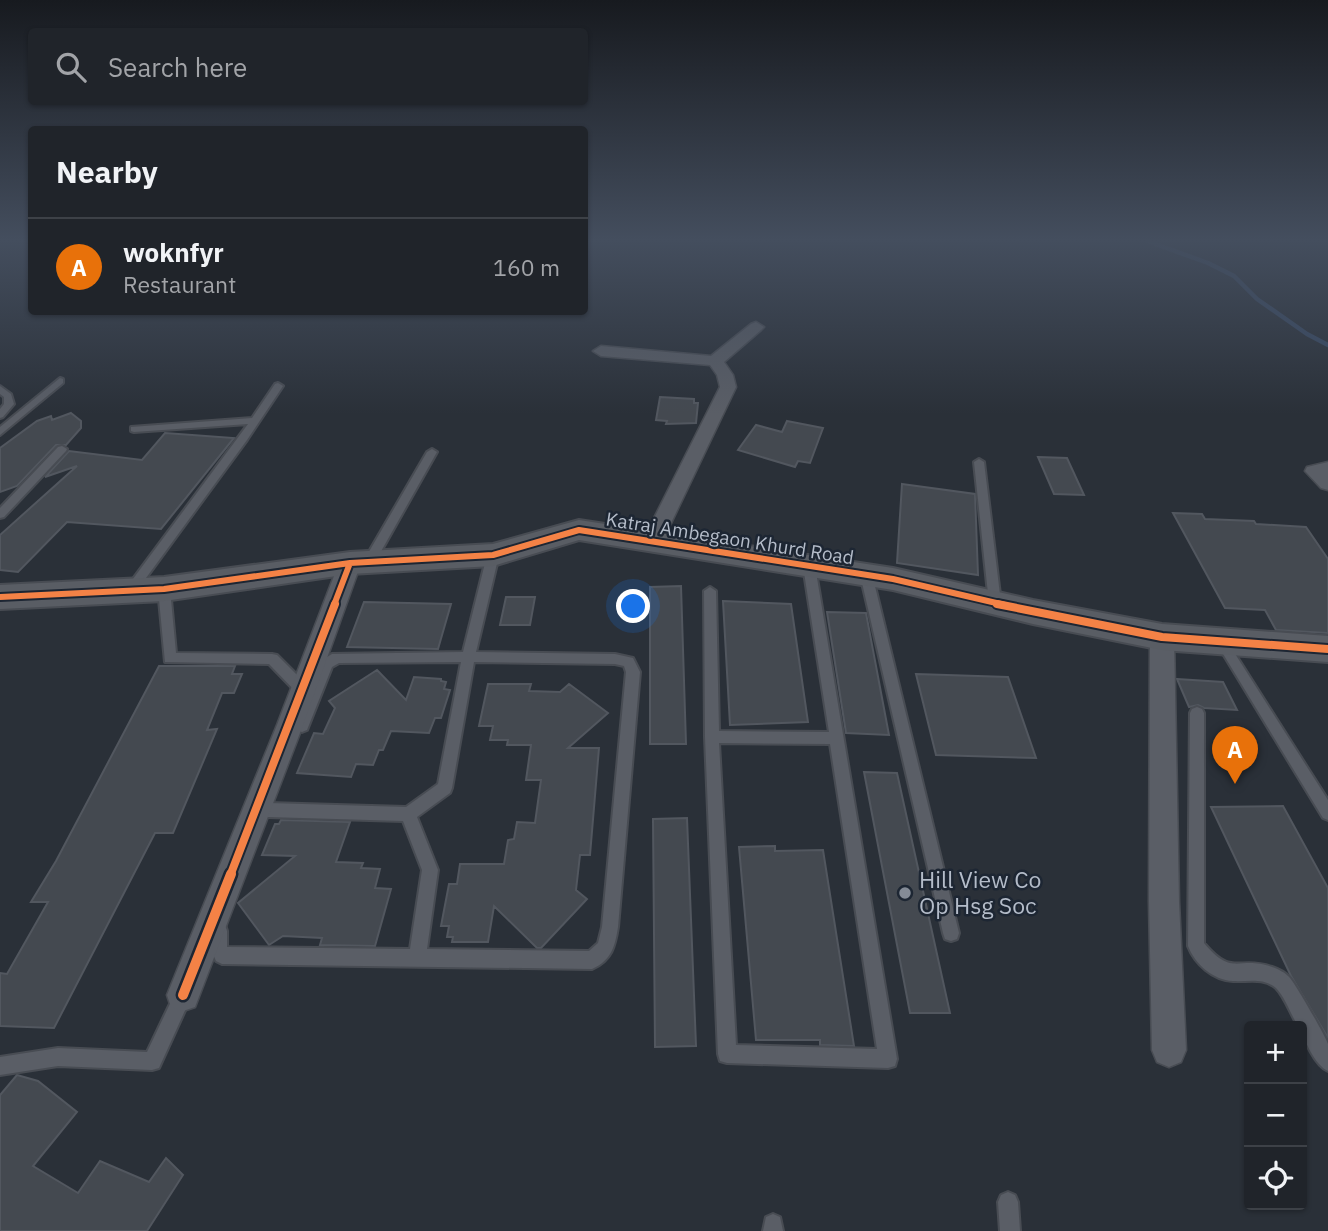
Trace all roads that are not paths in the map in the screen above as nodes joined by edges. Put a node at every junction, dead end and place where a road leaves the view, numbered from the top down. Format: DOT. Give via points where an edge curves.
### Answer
graph roads {
  1 [pos="756,327"];
  2 [pos="601,351"];
  3 [pos="715,361"];
  4 [pos="60,381"];
  5 [pos="278,386"];
  6 [pos="0,389"];
  7 [pos="0,415"];
  8 [pos="255,421"];
  9 [pos="134,429"];
  10 [pos="0,432"];
  11 [pos="62,449"];
  12 [pos="432,452"];
  13 [pos="979,462"];
  14 [pos="1328,468"];
  15 [pos="1328,484"];
  16 [pos="0,514"];
  17 [pos="652,542"];
  18 [pos="493,555"];
  19 [pos="360,562"];
  20 [pos="809,566"];
  21 [pos="866,575"];
  22 [pos="164,589"];
  23 [pos="131,590"];
  24 [pos="710,591"];
  25 [pos="0,597"];
  26 [pos="995,603"];
  27 [pos="1162,637"];
  28 [pos="1221,641"];
  29 [pos="1328,649"];
  30 [pos="468,657"];
  31 [pos="303,690"];
  32 [pos="1197,713"];
  33 [pos="712,737"];
  34 [pos="837,738"];
  35 [pos="268,810"];
  36 [pos="1328,813"];
  37 [pos="408,814"];
  38 [pos="951,933"];
  39 [pos="417,958"];
  40 [pos="183,995"];
  41 [pos="1169,1050"];
  42 [pos="1328,1062"];
  43 [pos="0,1066"];
  44 [pos="1008,1202"];
  45 [pos="1010,1231"];
  1 -- 3 [label="street"];
  2 -- 3 [label="street"];
  3 -- 17 [label="street" via="728,387"];
  4 -- 10 [label="lane"];
  5 -- 8 [label="lane"];
  6 -- 7 [label="lane" via="9,404"];
  8 -- 9 [label="lane"];
  8 -- 23 [label="lane"];
  11 -- 16 [label="lane"];
  12 -- 19 [label="lane"];
  13 -- 26 [label="lane"];
  14 -- 15 [label="street" via="1314,471"];
  17 -- 18 [label="street, Katraj Ambegaon Khurd Road" via="579,530"];
  17 -- 20 [label="street, Katraj Ambegaon Khurd Road"];
  18 -- 19 [label="street, Katraj Ambegaon Khurd Road"];
  18 -- 30 [label="lane"];
  19 -- 22 [label="street, Katraj Ambegaon Khurd Road"];
  19 -- 31 [label="street"];
  20 -- 21 [label="street, Katraj Ambegaon Khurd Road"];
  20 -- 34 [label="lane"];
  21 -- 26 [label="street, Katraj Ambegaon Khurd Road"];
  21 -- 38 [label="lane"];
  22 -- 23 [label="street, Katraj Ambegaon Khurd Road"];
  22 -- 31 [label="lane" via="170,658 272,659"];
  23 -- 25 [label="street, Katraj Ambegaon Khurd Road"];
  24 -- 33 [label="lane"];
  26 -- 27 [label="street, Katraj Ambegaon Khurd Road"];
  27 -- 28 [label="street, Katraj Ambegaon Khurd Road"];
  27 -- 41 [label="street"];
  28 -- 29 [label="street, Katraj Ambegaon Khurd Road"];
  28 -- 36 [label="lane"];
  30 -- 35 [label="lane" via="349,657 327,664"];
  30 -- 37 [label="lane" via="445,788"];
  30 -- 39 [label="lane" via="628,662 632,672 610,927 606,948 592,960"];
  31 -- 40 [label="street"];
  32 -- 42 [label="lane" via="1196,946 1217,970 1232,974 1259,971 1283,982"];
  33 -- 34 [label="lane"];
  33 -- 34 [label="lane" via="727,1054 888,1059"];
  35 -- 37 [label="lane"];
  35 -- 39 [label="lane" via="219,930 217,944 222,955"];
  37 -- 39 [label="lane" via="430,870"];
  40 -- 43 [label="lane" via="152,1061 58,1057"];
  44 -- 45 [label="lane"];
}
